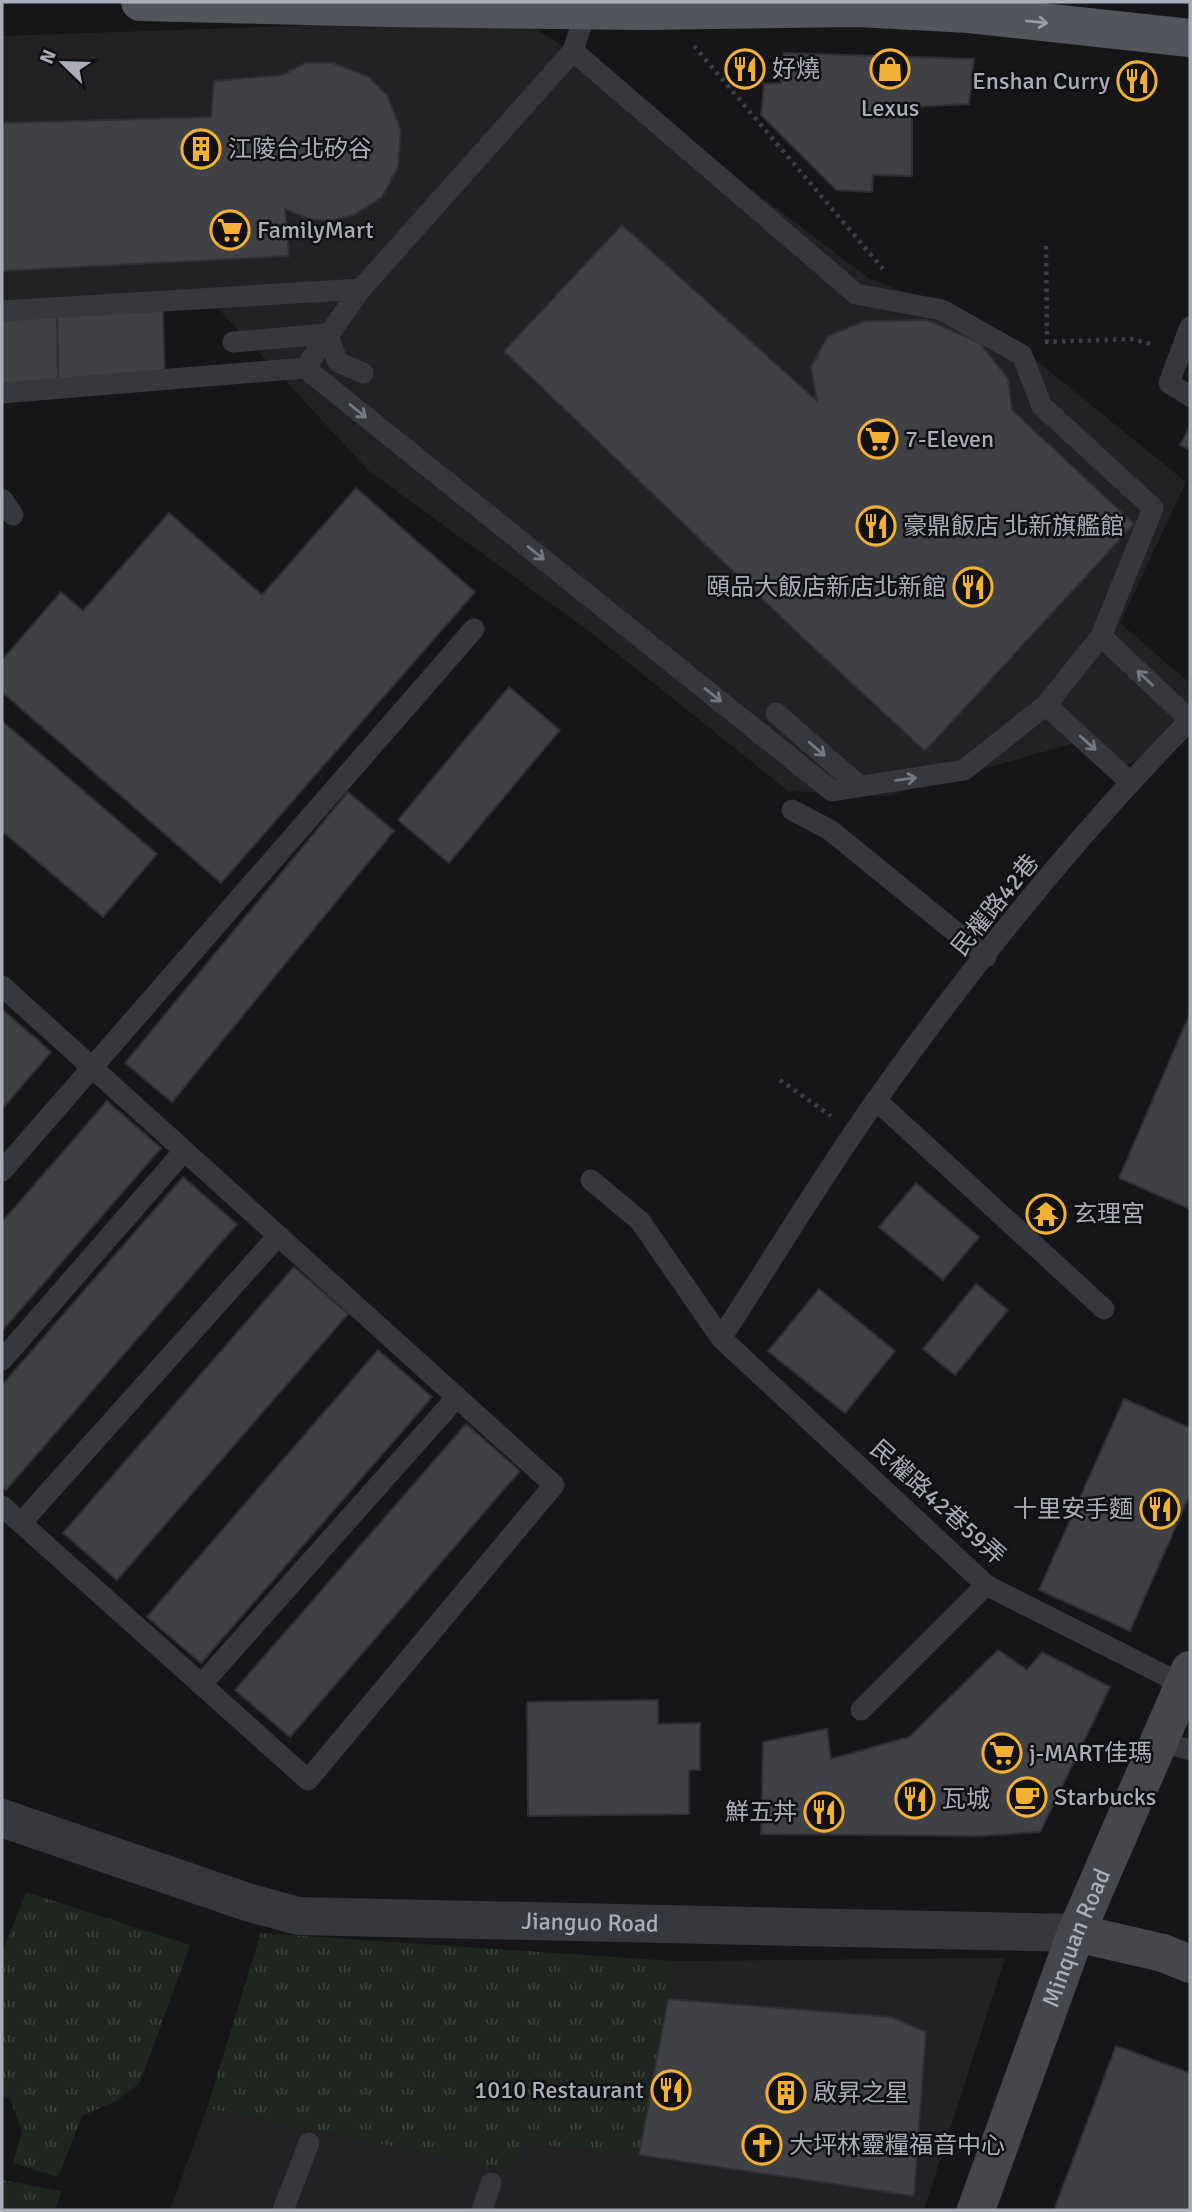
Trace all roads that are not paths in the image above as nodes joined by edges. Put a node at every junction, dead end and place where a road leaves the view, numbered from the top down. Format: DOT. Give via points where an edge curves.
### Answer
graph roads {
  1 [pos="140,2"];
  2 [pos="586,8"];
  3 [pos="651,8"];
  4 [pos="969,8"];
  5 [pos="1190,38"];
  6 [pos="573,51"];
  7 [pos="361,289"];
  8 [pos="2,311"];
  9 [pos="1190,327"];
  10 [pos="327,334"];
  11 [pos="233,342"];
  12 [pos="305,368"];
  13 [pos="363,373"];
  14 [pos="2,393"];
  15 [pos="1190,396"];
  16 [pos="474,629"];
  17 [pos="1101,636"];
  18 [pos="1046,705"];
  19 [pos="776,713"];
  20 [pos="1190,720"];
  21 [pos="1130,782"];
  22 [pos="858,785"];
  23 [pos="792,810"];
  24 [pos="986,957"];
  25 [pos="2,986"];
  26 [pos="93,1069"];
  27 [pos="876,1100"];
  28 [pos="184,1151"];
  29 [pos="2,1171"];
  30 [pos="591,1180"];
  31 [pos="278,1236"];
  32 [pos="1104,1309"];
  33 [pos="721,1338"];
  34 [pos="2,1360"];
  35 [pos="457,1397"];
  36 [pos="2,1506"];
  37 [pos="21,1523"];
  38 [pos="986,1585"];
  39 [pos="1187,1677"];
  40 [pos="201,1685"];
  41 [pos="861,1710"];
  42 [pos="1175,1746"];
  43 [pos="2,1818"];
  44 [pos="1076,1933"];
  45 [pos="1190,1964"];
  46 [pos="309,2143"];
  47 [pos="491,2183"];
  48 [pos="283,2210"];
  49 [pos="482,2210"];
  50 [pos="976,2210"];
  1 -- 2 [label="main road, bridge"];
  2 -- 3 [label="main road"];
  2 -- 6 [label="lane"];
  3 -- 4 [label="main road"];
  4 -- 5 [label="main road, one-way"];
  6 -- 7 [label="lane"];
  6 -- 17 [label="lane" via="856,294 942,310 1022,355 1042,406 1153,508"];
  7 -- 8 [label="lane"];
  7 -- 10 [label="lane"];
  9 -- 15 [label="lane" via="1169,383"];
  10 -- 11 [label="lane"];
  10 -- 12 [label="lane"];
  10 -- 13 [label="lane" via="338,362"];
  12 -- 14 [label="lane"];
  12 -- 22 [label="lane, one-way" via="832,791"];
  16 -- 26 [label="lane"];
  17 -- 18 [label="lane"];
  20 -- 17 [label="lane, one-way"];
  18 -- 21 [label="lane, one-way"];
  22 -- 18 [label="lane, one-way" via="964,770"];
  19 -- 22 [label="lane, one-way"];
  20 -- 21 [label="lane, 民權路42巷"];
  21 -- 24 [label="lane, 民權路42巷"];
  23 -- 24 [label="lane" via="830,830"];
  24 -- 27 [label="lane, 民權路42巷"];
  25 -- 26 [label="lane"];
  26 -- 28 [label="lane"];
  26 -- 29 [label="lane"];
  27 -- 32 [label="lane"];
  27 -- 33 [label="lane, 民權路42巷"];
  28 -- 31 [label="lane"];
  28 -- 34 [label="lane"];
  30 -- 33 [label="lane, 民權路42巷59弄" via="640,1221"];
  31 -- 35 [label="lane"];
  31 -- 37 [label="lane"];
  33 -- 38 [label="lane, 民權路42巷59弄"];
  35 -- 40 [label="lane"];
  35 -- 40 [label="lane" via="554,1485 308,1780"];
  36 -- 37 [label="lane"];
  37 -- 40 [label="lane"];
  38 -- 39 [label="lane, 民權路42巷59弄"];
  38 -- 41 [label="lane"];
  39 -- 42 [label="street, Minquan Road"];
  42 -- 44 [label="street, Minquan Road"];
  43 -- 44 [label="street, Jianguo Road" via="298,1916"];
  44 -- 45 [label="street, Jianguo Road" via="1163,1953"];
  44 -- 50 [label="street, Minquan Road"];
  46 -- 48 [label="lane"];
  47 -- 49 [label="lane"];
}
